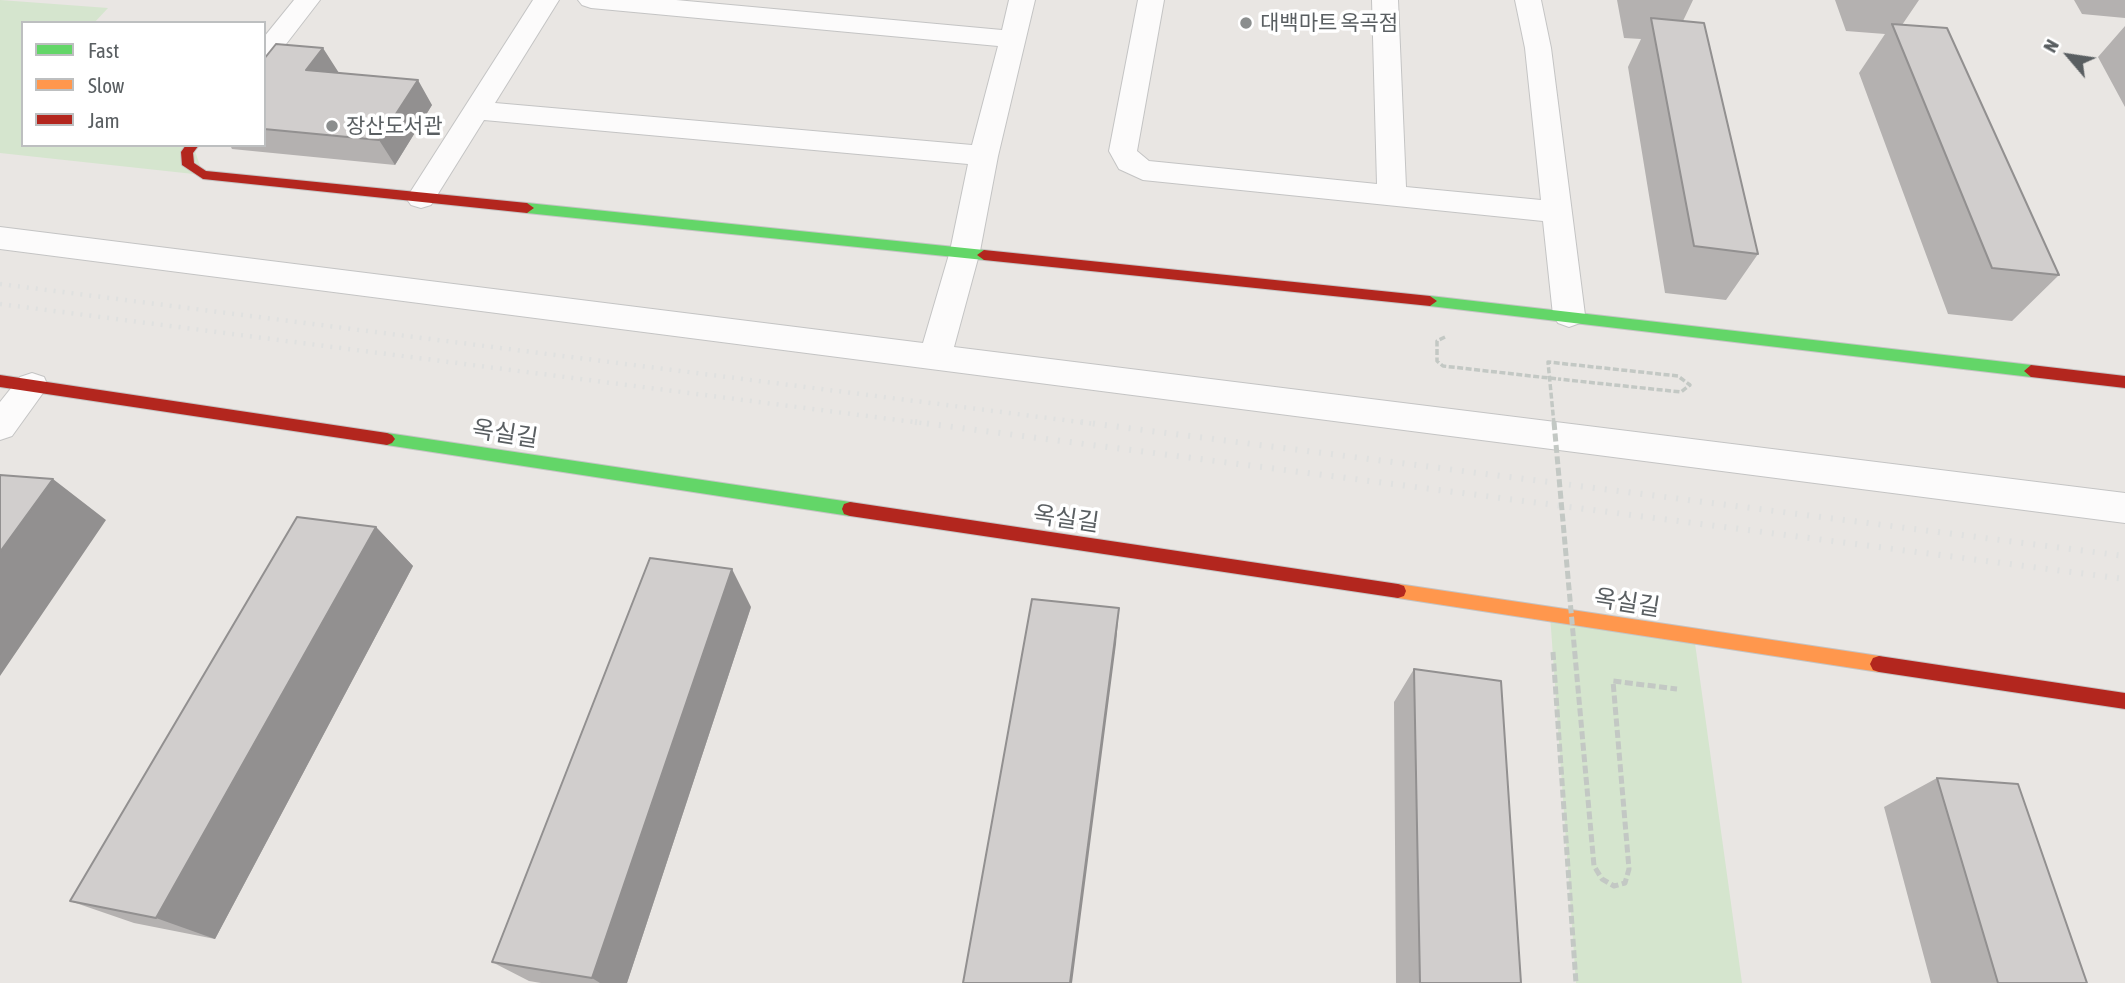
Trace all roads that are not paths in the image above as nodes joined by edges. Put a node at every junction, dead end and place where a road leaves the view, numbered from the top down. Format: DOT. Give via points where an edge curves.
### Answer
graph roads {
  1 [pos="307,0"];
  2 [pos="546,0"];
  3 [pos="591,0"];
  4 [pos="1022,0"];
  5 [pos="1151,0"];
  6 [pos="1385,0"];
  7 [pos="1528,0"];
  8 [pos="1012,39"];
  9 [pos="266,52"];
  10 [pos="476,110"];
  11 [pos="191,147"];
  12 [pos="984,156"];
  13 [pos="1392,197"];
  14 [pos="421,198"];
  15 [pos="1555,212"];
  16 [pos="0,239"];
  17 [pos="965,251"];
  18 [pos="1569,315"];
  19 [pos="935,357"];
  20 [pos="2125,382"];
  21 [pos="16,383"];
  22 [pos="0,426"];
  23 [pos="2125,508"];
  24 [pos="2125,701"];
  1 -- 9 [label="street"];
  2 -- 10 [label="street"];
  3 -- 8 [label="street"];
  4 -- 8 [label="street"];
  5 -- 13 [label="street" via="1123,151 1129,162 1155,174"];
  6 -- 13 [label="street"];
  7 -- 15 [label="street" via="1538,48"];
  8 -- 12 [label="street"];
  10 -- 12 [label="street"];
  10 -- 14 [label="street"];
  11 -- 14 [label="street" via="188,166 203,175"];
  12 -- 17 [label="street"];
  13 -- 15 [label="street"];
  14 -- 17 [label="street"];
  15 -- 18 [label="street"];
  16 -- 19 [label="street"];
  17 -- 18 [label="street"];
  17 -- 19 [label="street"];
  18 -- 20 [label="street"];
  19 -- 23 [label="street"];
  21 -- 22 [label="street"];
  21 -- 24 [label="street, 옥실길"];
}
